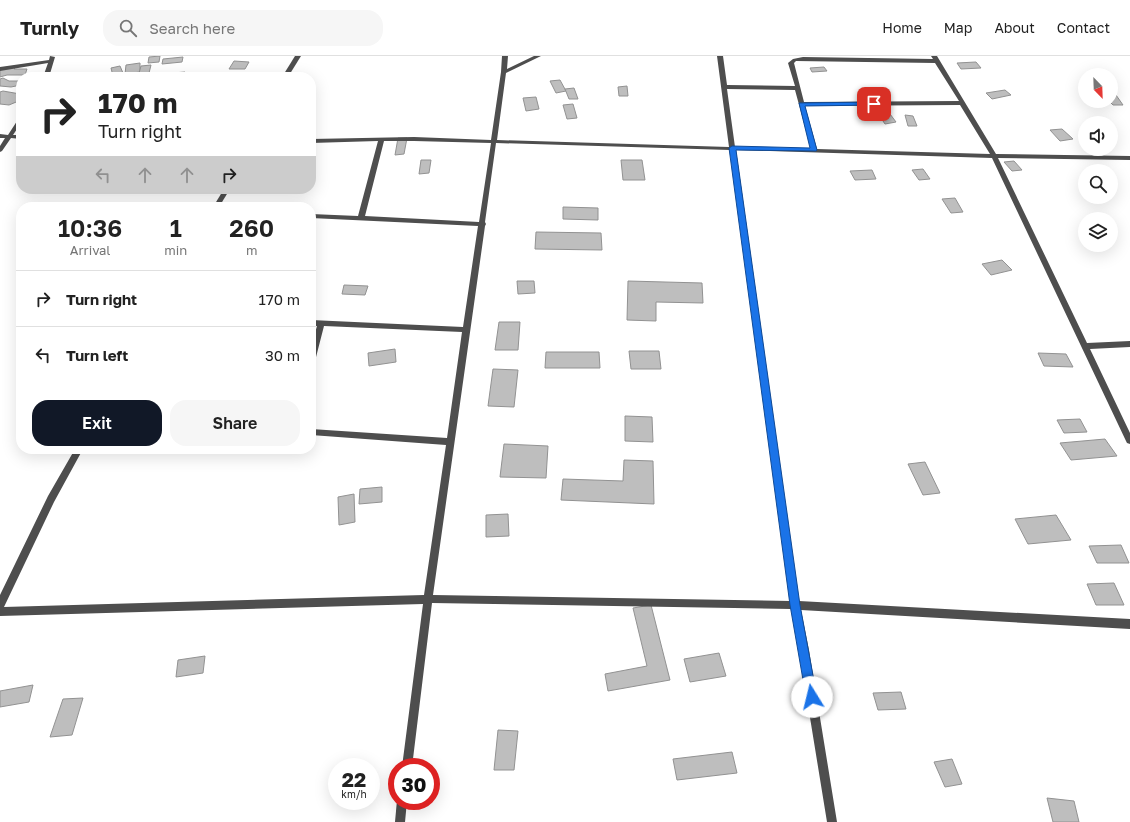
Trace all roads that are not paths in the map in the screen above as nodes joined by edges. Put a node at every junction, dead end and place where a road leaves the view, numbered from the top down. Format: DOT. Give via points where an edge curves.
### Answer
graph roads {
  1 [pos="298,56"];
  2 [pos="505,56"];
  3 [pos="538,56"];
  4 [pos="720,56"];
  5 [pos="51,58"];
  6 [pos="867,58"];
  7 [pos="936,59"];
  8 [pos="0,69"];
  9 [pos="47,72"];
  10 [pos="288,72"];
  11 [pos="504,72"];
  12 [pos="724,87"];
  13 [pos="797,88"];
  14 [pos="962,103"];
  15 [pos="801,104"];
  16 [pos="16,127"];
  17 [pos="0,136"];
  18 [pos="10,136"];
  19 [pos="16,137"];
  20 [pos="382,139"];
  21 [pos="316,141"];
  22 [pos="494,142"];
  23 [pos="732,148"];
  24 [pos="0,150"];
  25 [pos="814,150"];
  26 [pos="994,156"];
  27 [pos="1130,158"];
  28 [pos="316,216"];
  29 [pos="362,218"];
  30 [pos="483,224"];
  31 [pos="316,323"];
  32 [pos="321,323"];
  33 [pos="466,330"];
  34 [pos="316,342"];
  35 [pos="1130,344"];
  36 [pos="1085,346"];
  37 [pos="316,432"];
  38 [pos="1130,441"];
  39 [pos="450,442"];
  40 [pos="76,454"];
  41 [pos="428,599"];
  42 [pos="0,605"];
  43 [pos="795,605"];
  44 [pos="0,612"];
  45 [pos="1130,624"];
  46 [pos="407,758"];
  47 [pos="401,810"];
  48 [pos="400,822"];
  49 [pos="832,822"];
  1 -- 10 [label="street"];
  2 -- 11 [label="street"];
  3 -- 11 [label="street"];
  4 -- 12 [label="street"];
  5 -- 8 [label="street"];
  5 -- 9 [label="street"];
  6 -- 7 [label="street"];
  6 -- 13 [label="street" via="795,60 791,63"];
  7 -- 14 [label="street"];
  11 -- 22 [label="street"];
  12 -- 13 [label="street"];
  12 -- 23 [label="street"];
  13 -- 15 [label="street"];
  14 -- 15 [label="street"];
  14 -- 26 [label="street"];
  15 -- 25 [label="street"];
  16 -- 18 [label="street"];
  17 -- 18 [label="street"];
  18 -- 19 [label="street"];
  18 -- 24 [label="street"];
  20 -- 21 [label="street"];
  20 -- 22 [label="street"];
  20 -- 29 [label="street"];
  22 -- 23 [label="street"];
  22 -- 30 [label="street"];
  23 -- 25 [label="street"];
  23 -- 43 [label="street"];
  25 -- 26 [label="street"];
  26 -- 27 [label="street"];
  26 -- 36 [label="street"];
  28 -- 29 [label="street"];
  29 -- 30 [label="street"];
  30 -- 33 [label="street"];
  31 -- 32 [label="street"];
  32 -- 33 [label="street"];
  32 -- 34 [label="street"];
  33 -- 39 [label="street"];
  35 -- 36 [label="street"];
  36 -- 38 [label="street"];
  37 -- 39 [label="street"];
  39 -- 41 [label="street"];
  40 -- 42 [label="street" via="51,499"];
  41 -- 43 [label="street"];
  41 -- 44 [label="street"];
  41 -- 46 [label="street"];
  43 -- 45 [label="street"];
  43 -- 49 [label="street"];
  47 -- 48 [label="street"];
}
